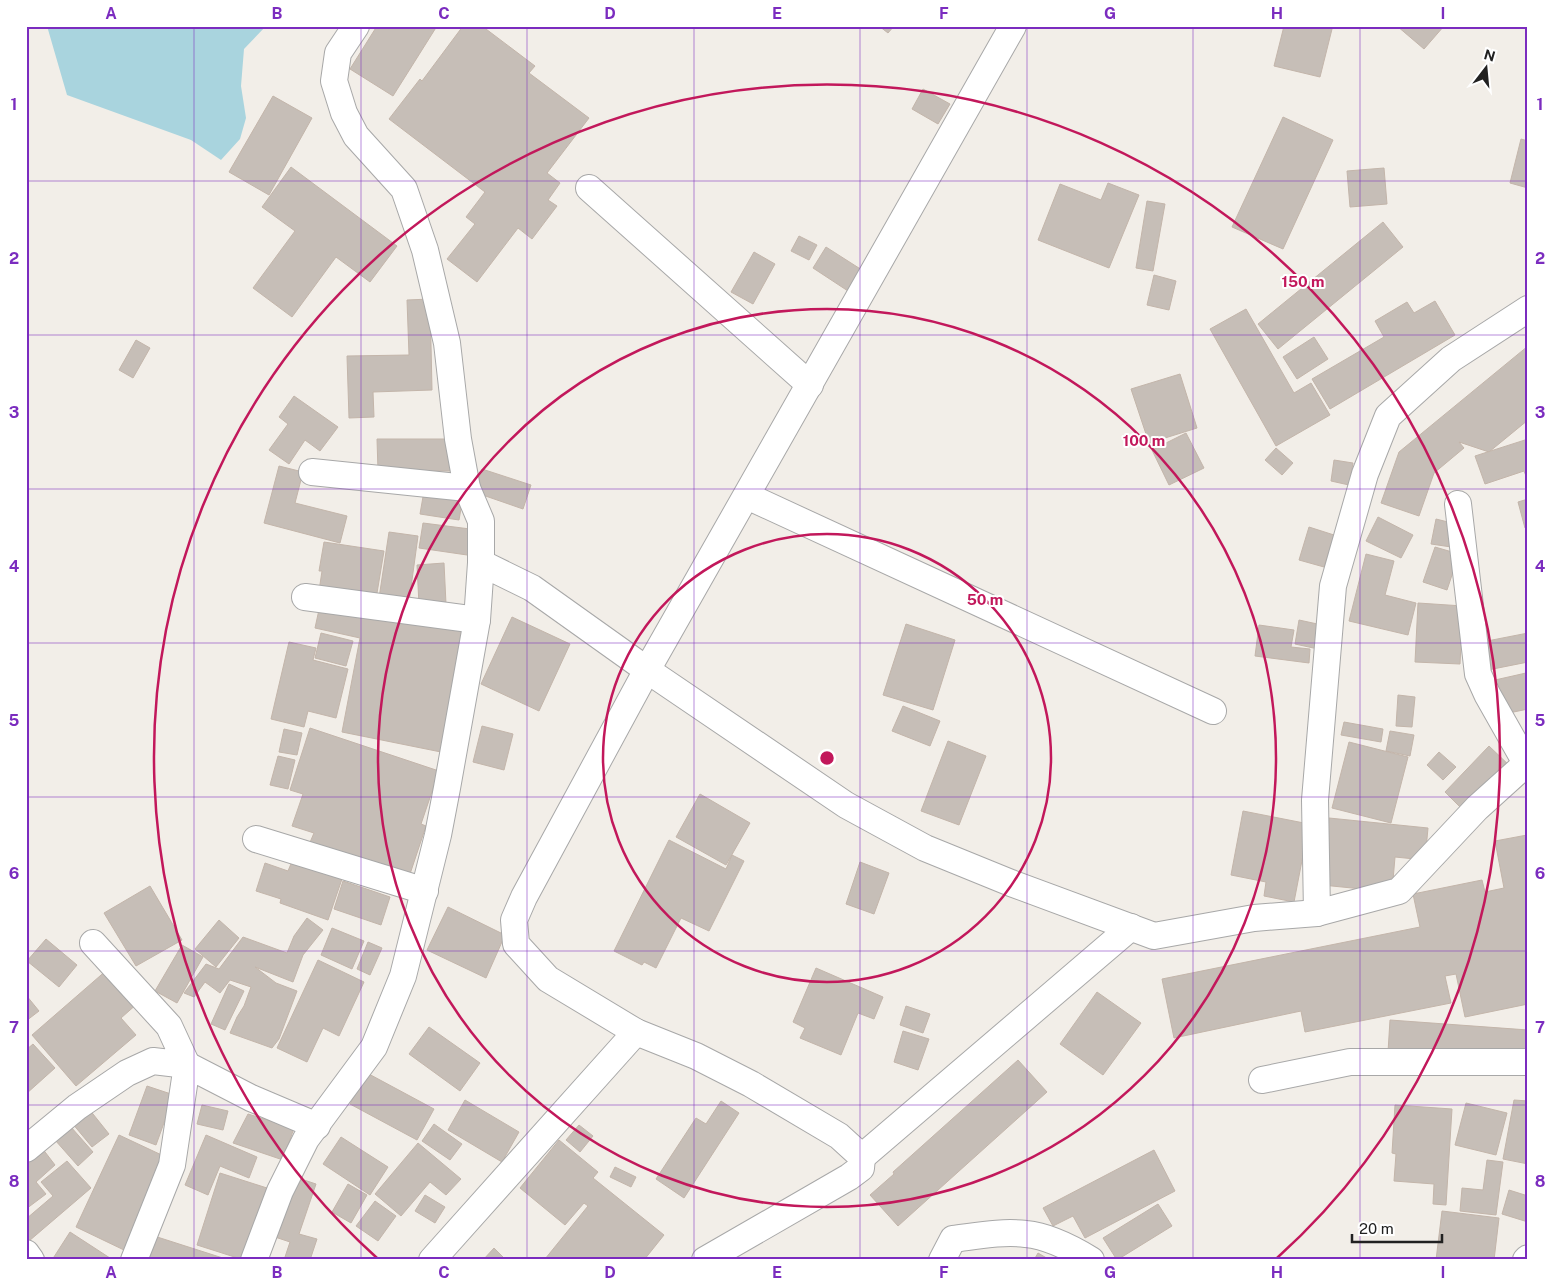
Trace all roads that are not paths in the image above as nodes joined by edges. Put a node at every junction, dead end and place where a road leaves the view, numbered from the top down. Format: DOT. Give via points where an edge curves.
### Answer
graph roads {
  1 [pos="356,26"];
  2 [pos="1014,26"];
  3 [pos="590,188"];
  4 [pos="1528,309"];
  5 [pos="810,385"];
  6 [pos="312,472"];
  7 [pos="467,488"];
  8 [pos="747,496"];
  9 [pos="1458,504"];
  10 [pos="481,563"];
  11 [pos="305,597"];
  12 [pos="477,620"];
  13 [pos="647,670"];
  14 [pos="1213,711"];
  15 [pos="1527,762"];
  16 [pos="256,839"];
  17 [pos="425,891"];
  18 [pos="1317,913"];
  19 [pos="1130,927"];
  20 [pos="93,943"];
  21 [pos="636,1032"];
  22 [pos="1528,1062"];
  23 [pos="187,1064"];
  24 [pos="1262,1080"];
  25 [pos="316,1126"];
  26 [pos="26,1148"];
  27 [pos="862,1157"];
  28 [pos="26,1253"];
  29 [pos="30,1260"];
  30 [pos="134,1260"];
  31 [pos="254,1260"];
  32 [pos="432,1260"];
  33 [pos="705,1260"];
  34 [pos="942,1260"];
  35 [pos="1091,1260"];
  1 -- 7 [label="street" via="338,53 334,81 344,113 356,136 404,189 425,250 447,343"];
  2 -- 5 [label="street"];
  3 -- 5 [label="street"];
  4 -- 18 [label="street" via="1451,359 1388,416 1365,474 1332,586 1315,800"];
  5 -- 8 [label="street"];
  6 -- 7 [label="street"];
  7 -- 10 [label="street" via="481,521"];
  8 -- 13 [label="street"];
  8 -- 14 [label="street"];
  9 -- 15 [label="street" via="1478,674"];
  10 -- 12 [label="street"];
  10 -- 13 [label="street" via="532,588"];
  11 -- 12 [label="street"];
  12 -- 17 [label="street"];
  13 -- 19 [label="street" via="846,805 925,848"];
  13 -- 21 [label="street" via="514,920 516,944 548,978"];
  15 -- 18 [label="street" via="1477,808 1398,891"];
  16 -- 17 [label="street"];
  17 -- 25 [label="street" via="403,976 374,1047"];
  18 -- 19 [label="street" via="1254,918 1154,936"];
  19 -- 27 [label="street"];
  20 -- 23 [label="street" via="169,1026"];
  21 -- 27 [label="street" via="696,1056 751,1084 839,1136"];
  21 -- 32 [label="street"];
  22 -- 24 [label="street" via="1350,1062"];
  23 -- 25 [label="street" via="250,1098"];
  23 -- 26 [label="street" via="154,1061 127,1073 77,1107"];
  23 -- 30 [label="street" via="172,1165"];
  25 -- 31 [label="street" via="306,1139 280,1192"];
  27 -- 33 [label="street" via="861,1168 849,1177"];
  28 -- 29 [label="street"];
  34 -- 35 [label="street" via="953,1238 1002,1233 1028,1234 1053,1241"];
}
